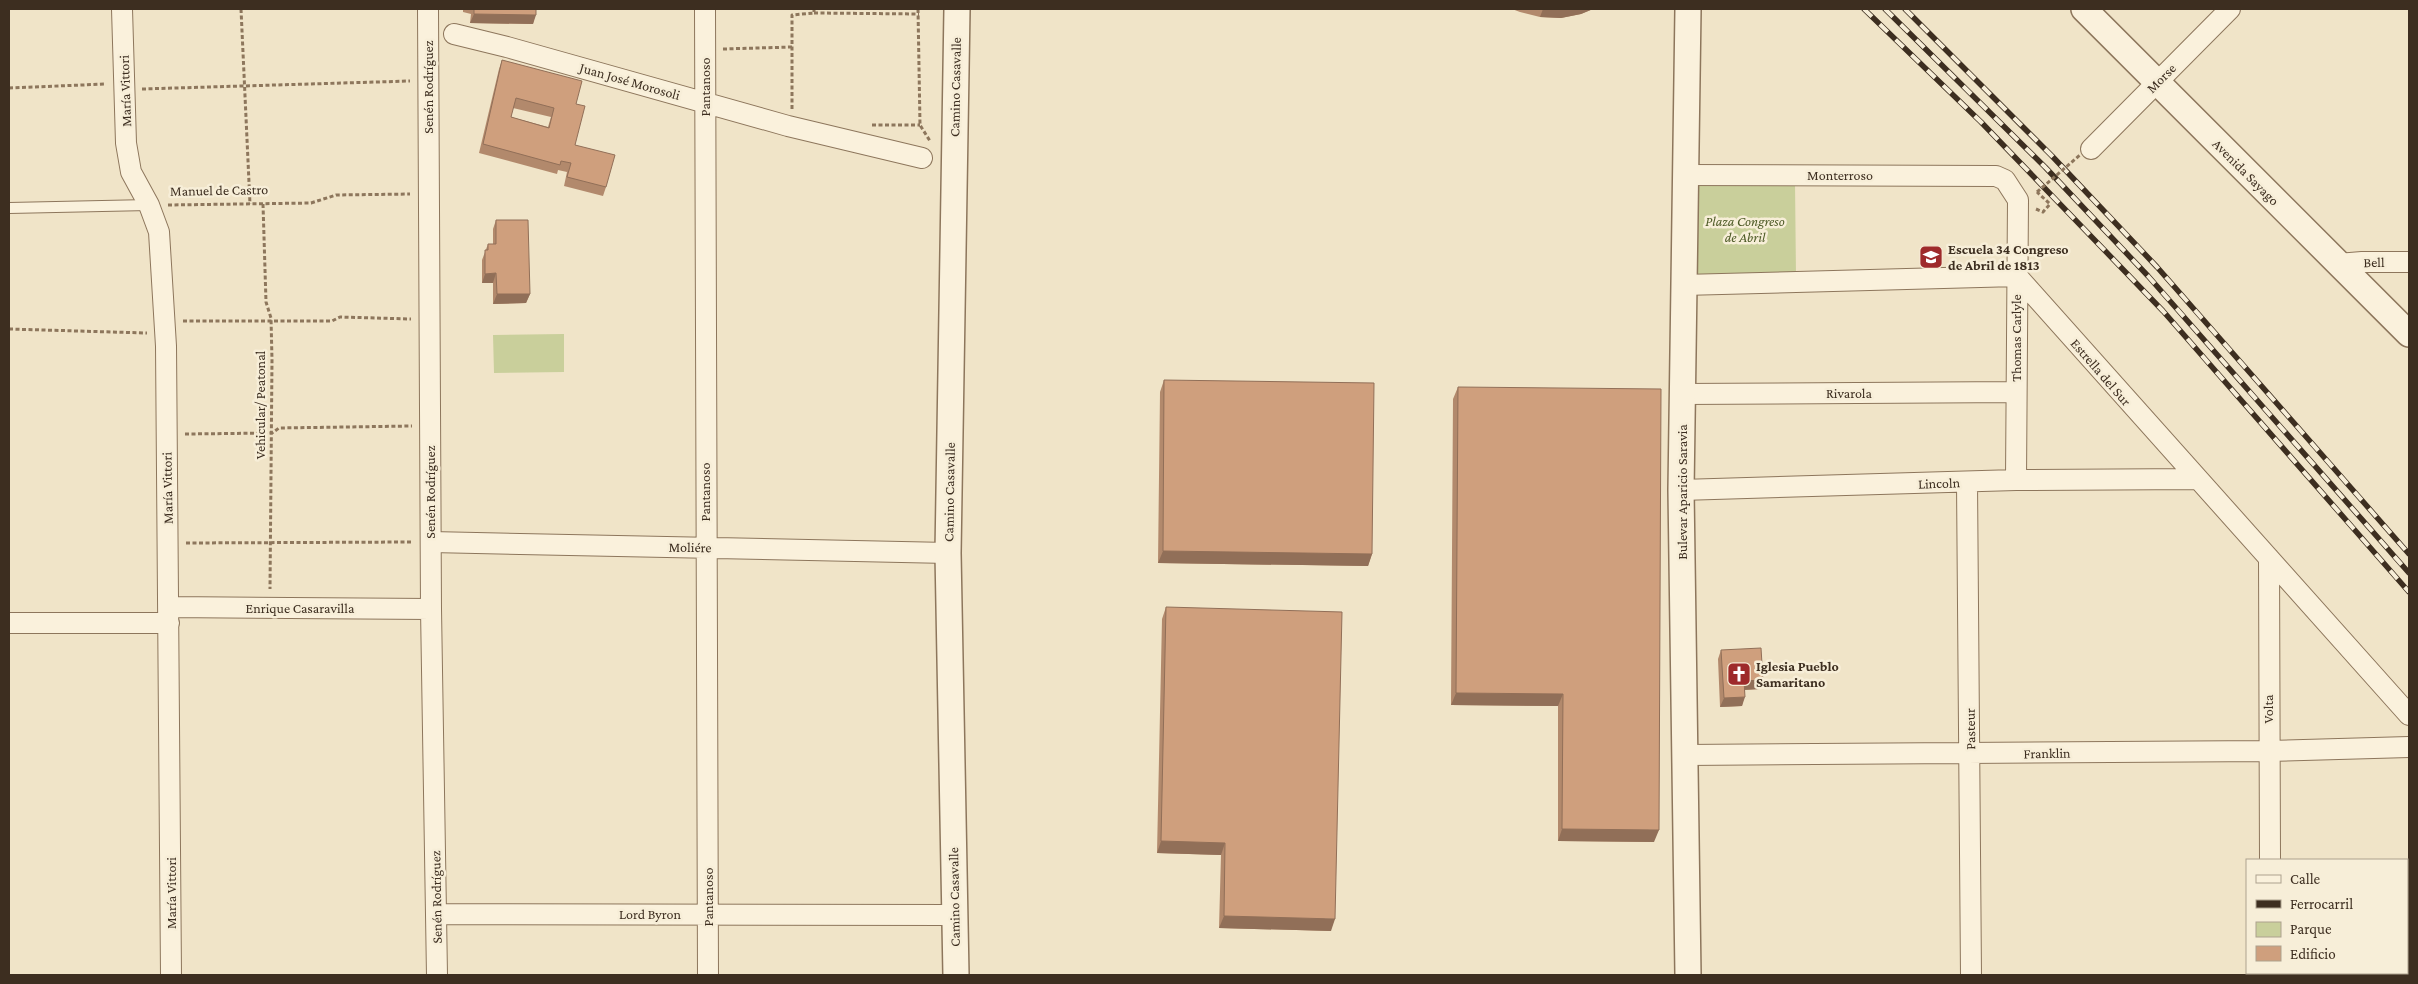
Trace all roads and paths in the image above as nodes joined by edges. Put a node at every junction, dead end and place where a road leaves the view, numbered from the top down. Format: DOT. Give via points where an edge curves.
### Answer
graph roads {
  1 [pos="122,9"];
  2 [pos="241,9"];
  3 [pos="428,9"];
  4 [pos="705,9"];
  5 [pos="918,9"];
  6 [pos="957,9"];
  7 [pos="1688,9"];
  8 [pos="2084,9"];
  9 [pos="2230,9"];
  10 [pos="814,11"];
  11 [pos="919,14"];
  12 [pos="454,34"];
  13 [pos="792,47"];
  14 [pos="705,49"];
  15 [pos="428,80"];
  16 [pos="2157,82"];
  17 [pos="245,84"];
  18 [pos="125,86"];
  19 [pos="9,88"];
  20 [pos="705,103"];
  21 [pos="788,126"];
  22 [pos="2086,152"];
  23 [pos="928,153"];
  24 [pos="1684,175"];
  25 [pos="1996,176"];
  26 [pos="428,194"];
  27 [pos="250,204"];
  28 [pos="263,204"];
  29 [pos="2050,204"];
  30 [pos="149,205"];
  31 [pos="9,208"];
  32 [pos="2409,262"];
  33 [pos="2338,264"];
  34 [pos="2017,276"];
  35 [pos="1683,285"];
  36 [pos="429,319"];
  37 [pos="271,321"];
  38 [pos="165,327"];
  39 [pos="9,329"];
  40 [pos="2409,334"];
  41 [pos="2016,392"];
  42 [pos="1682,394"];
  43 [pos="430,426"];
  44 [pos="272,432"];
  45 [pos="167,434"];
  46 [pos="2196,479"];
  47 [pos="2016,480"];
  48 [pos="1967,482"];
  49 [pos="1681,490"];
  50 [pos="270,542"];
  51 [pos="431,542"];
  52 [pos="168,543"];
  53 [pos="705,548"];
  54 [pos="948,553"];
  55 [pos="2269,558"];
  56 [pos="270,608"];
  57 [pos="431,609"];
  58 [pos="169,615"];
  59 [pos="9,623"];
  60 [pos="2409,715"];
  61 [pos="2409,747"];
  62 [pos="2268,751"];
  63 [pos="1970,754"];
  64 [pos="1685,755"];
  65 [pos="2270,859"];
  66 [pos="436,914"];
  67 [pos="709,915"];
  68 [pos="954,915"];
  69 [pos="171,975"];
  70 [pos="437,975"];
  71 [pos="708,975"];
  72 [pos="956,975"];
  73 [pos="1688,975"];
  74 [pos="1971,975"];
  1 -- 18 [label="street, María Vittori"];
  2 -- 17 [label="path"];
  3 -- 15 [label="street, Senén Rodríguez"];
  4 -- 14 [label="street, Pantanoso"];
  5 -- 11 [label="path"];
  6 -- 54 [label="street, Camino Casavalle"];
  7 -- 24 [label="street, Bulevar Aparicio Saravia"];
  8 -- 16 [label="street, Avenida Sayago"];
  9 -- 16 [label="street, Morse"];
  10 -- 11 [label="path"];
  10 -- 13 [label="path" via="792,14"];
  11 -- 23 [label="path" via="920,125"];
  12 -- 20 [label="street, Juan José Morosoli" via="508,46"];
  13 -- 14 [label="path"];
  13 -- 21 [label="path" via="793,103"];
  14 -- 20 [label="street, Pantanoso"];
  15 -- 17 [label="path"];
  15 -- 26 [label="street, Senén Rodríguez"];
  16 -- 22 [label="street, Morse"];
  16 -- 33 [label="street, Avenida Sayago"];
  17 -- 18 [label="path"];
  17 -- 27 [label="path"];
  18 -- 19 [label="path"];
  18 -- 30 [label="street, María Vittori" via="126,143 131,172"];
  20 -- 21 [label="street, Juan José Morosoli"];
  20 -- 53 [label="street, Pantanoso"];
  21 -- 23 [label="street, Juan José Morosoli"];
  22 -- 29 [label="path, bridge" via="2037,192"];
  24 -- 25 [label="street, Monterroso"];
  24 -- 35 [label="street, Bulevar Aparicio Saravia"];
  25 -- 34 [label="street, Thomas Carlyle" via="2005,180 2018,200"];
  26 -- 28 [label="path, Manuel de Castro" via="336,195 311,203"];
  26 -- 36 [label="street, Senén Rodríguez"];
  27 -- 28 [label="path, Manuel de Castro"];
  27 -- 30 [label="path, Manuel de Castro"];
  28 -- 37 [label="path, Vehicular/ Peatonal" via="266,302"];
  30 -- 31 [label="lane"];
  30 -- 38 [label="street, María Vittori" via="159,232"];
  32 -- 33 [label="street, Bell"];
  33 -- 40 [label="street, Avenida Sayago"];
  34 -- 35 [label="street"];
  34 -- 41 [label="street, Thomas Carlyle"];
  34 -- 46 [label="street, Estrella del Sur"];
  35 -- 42 [label="street, Bulevar Aparicio Saravia"];
  36 -- 37 [label="path" via="340,317 332,321"];
  36 -- 43 [label="street, Senén Rodríguez"];
  37 -- 38 [label="path"];
  37 -- 44 [label="path, Vehicular/ Peatonal"];
  38 -- 39 [label="path"];
  38 -- 45 [label="street, María Vittori"];
  41 -- 42 [label="street, Rivarola"];
  41 -- 47 [label="street, Thomas Carlyle"];
  42 -- 49 [label="street, Bulevar Aparicio Saravia"];
  43 -- 44 [label="path" via="279,428"];
  43 -- 51 [label="street, Senén Rodríguez"];
  44 -- 45 [label="path"];
  44 -- 50 [label="path, Vehicular/ Peatonal"];
  45 -- 52 [label="street, María Vittori"];
  46 -- 47 [label="street, Lincoln"];
  46 -- 55 [label="street, Estrella del Sur"];
  47 -- 48 [label="street, Lincoln"];
  48 -- 49 [label="street, Lincoln"];
  48 -- 63 [label="street, Pasteur"];
  49 -- 64 [label="street, Bulevar Aparicio Saravia"];
  50 -- 51 [label="path"];
  50 -- 52 [label="path"];
  50 -- 56 [label="path, Vehicular/ Peatonal"];
  51 -- 53 [label="street, Moliére"];
  51 -- 57 [label="street, Senén Rodríguez"];
  52 -- 58 [label="street, María Vittori"];
  53 -- 54 [label="street, Moliére"];
  53 -- 67 [label="street, Pantanoso"];
  54 -- 68 [label="street, Camino Casavalle"];
  55 -- 60 [label="street, Estrella del Sur"];
  55 -- 62 [label="street, Volta"];
  56 -- 57 [label="street, Enrique Casaravilla"];
  56 -- 58 [label="street, Enrique Casaravilla"];
  57 -- 66 [label="street, Senén Rodríguez"];
  58 -- 59 [label="street, Enrique Casaravilla"];
  58 -- 69 [label="street, María Vittori"];
  61 -- 62 [label="street, Franklin"];
  62 -- 63 [label="street, Franklin"];
  62 -- 65 [label="street, Volta"];
  63 -- 64 [label="street, Franklin"];
  63 -- 74 [label="street, Pasteur"];
  64 -- 73 [label="street, Bulevar Aparicio Saravia"];
  66 -- 67 [label="street, Lord Byron"];
  66 -- 70 [label="street, Senén Rodríguez"];
  67 -- 68 [label="street, Lord Byron"];
  67 -- 71 [label="street, Pantanoso"];
  68 -- 72 [label="street, Camino Casavalle"];
}
